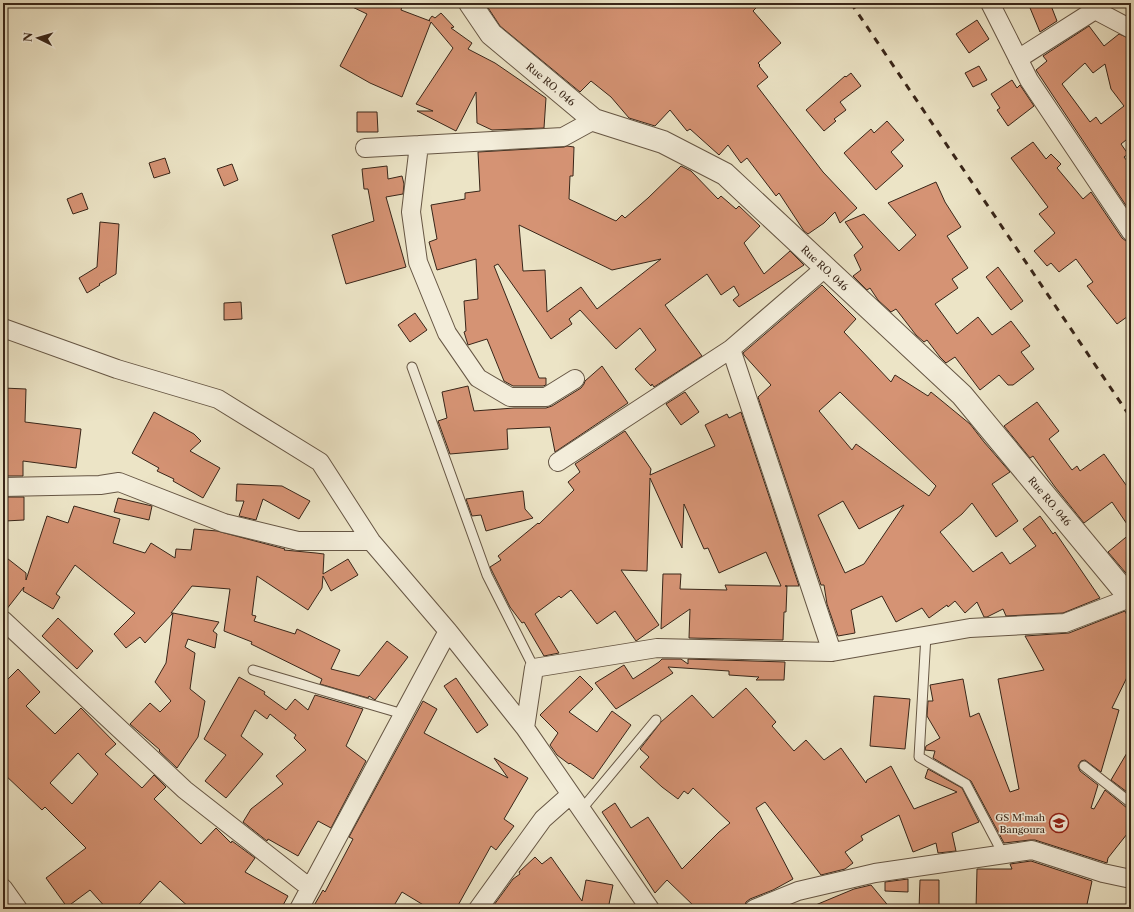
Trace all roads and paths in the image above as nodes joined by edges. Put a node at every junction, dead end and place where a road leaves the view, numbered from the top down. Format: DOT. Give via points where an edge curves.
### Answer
graph roads {
  1 [pos="470,3"];
  2 [pos="990,3"];
  3 [pos="1131,28"];
  4 [pos="1018,59"];
  5 [pos="594,120"];
  6 [pos="419,145"];
  7 [pos="365,148"];
  8 [pos="1131,232"];
  9 [pos="825,268"];
  10 [pos="3,328"];
  11 [pos="731,349"];
  12 [pos="412,367"];
  13 [pos="575,379"];
  14 [pos="558,462"];
  15 [pos="3,487"];
  16 [pos="371,541"];
  17 [pos="1131,599"];
  18 [pos="3,620"];
  19 [pos="448,631"];
  20 [pos="926,635"];
  21 [pos="832,652"];
  22 [pos="534,668"];
  23 [pos="253,670"];
  24 [pos="404,714"];
  25 [pos="656,720"];
  26 [pos="525,728"];
  27 [pos="1084,766"];
  28 [pos="570,795"];
  29 [pos="1131,803"];
  30 [pos="581,810"];
  31 [pos="1003,854"];
  32 [pos="1131,880"];
  33 [pos="3,888"];
  34 [pos="310,888"];
  35 [pos="18,909"];
  36 [pos="299,909"];
  37 [pos="478,909"];
  38 [pos="650,909"];
  39 [pos="754,909"];
  1 -- 5 [label="street, Rue RO. 046" via="491,34"];
  2 -- 4 [label="street"];
  3 -- 4 [label="street" via="1095,10"];
  4 -- 8 [label="street" via="1029,80"];
  5 -- 6 [label="street" via="563,137"];
  5 -- 9 [label="street, Rue RO. 046" via="663,142 725,174"];
  6 -- 7 [label="street"];
  6 -- 13 [label="street" via="411,212 418,262 447,333 478,378 510,397 546,397"];
  9 -- 11 [label="street"];
  9 -- 17 [label="street, Rue RO. 046" via="962,395"];
  10 -- 16 [label="street" via="117,369 218,399 320,462"];
  11 -- 14 [label="street"];
  11 -- 21 [label="street"];
  12 -- 22 [label="lane" via="487,575"];
  15 -- 16 [label="street" via="100,485 119,482 224,524 298,541"];
  16 -- 19 [label="street"];
  17 -- 20 [label="street" via="1065,623 970,628"];
  18 -- 34 [label="street" via="185,790"];
  19 -- 24 [label="street"];
  19 -- 26 [label="street"];
  20 -- 21 [label="street"];
  20 -- 31 [label="lane" via="919,757 966,784"];
  21 -- 22 [label="street" via="657,648"];
  22 -- 26 [label="street"];
  23 -- 24 [label="lane"];
  24 -- 34 [label="street"];
  25 -- 30 [label="lane"];
  26 -- 28 [label="street"];
  27 -- 29 [label="lane"];
  28 -- 30 [label="street"];
  28 -- 37 [label="street" via="543,819"];
  30 -- 38 [label="street"];
  31 -- 32 [label="street" via="1032,850"];
  31 -- 39 [label="street" via="875,873 798,891"];
  33 -- 35 [label="street"];
  34 -- 36 [label="street"];
}
